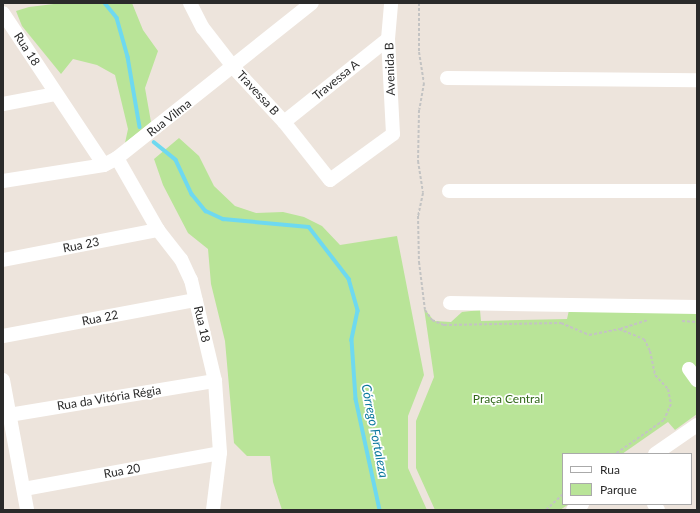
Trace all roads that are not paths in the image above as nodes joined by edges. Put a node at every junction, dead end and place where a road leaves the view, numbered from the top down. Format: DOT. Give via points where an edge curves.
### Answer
graph roads {
  1 [pos="190,3"];
  2 [pos="312,3"];
  3 [pos="391,3"];
  4 [pos="3,13"];
  5 [pos="388,39"];
  6 [pos="234,68"];
  7 [pos="447,78"];
  8 [pos="697,80"];
  9 [pos="56,94"];
  10 [pos="3,104"];
  11 [pos="284,122"];
  12 [pos="117,158"];
  13 [pos="104,165"];
  14 [pos="330,180"];
  15 [pos="3,181"];
  16 [pos="449,191"];
  17 [pos="697,191"];
  18 [pos="158,230"];
  19 [pos="3,260"];
  20 [pos="196,300"];
  21 [pos="450,303"];
  22 [pos="697,307"];
  23 [pos="3,336"];
  24 [pos="3,380"];
  25 [pos="215,381"];
  26 [pos="6,415"];
  27 [pos="697,425"];
  28 [pos="220,453"];
  29 [pos="656,453"];
  30 [pos="24,489"];
  31 [pos="28,510"];
  32 [pos="214,510"];
  1 -- 6 [label="street, Travessa B" via="203,28"];
  2 -- 6 [label="street, Rua Vilma"];
  3 -- 5 [label="street, Avenida B"];
  4 -- 9 [label="street, Rua 18"];
  5 -- 11 [label="street, Travessa A"];
  5 -- 14 [label="street, Avenida B" via="393,134"];
  6 -- 11 [label="street, Travessa B"];
  6 -- 12 [label="street, Rua Vilma"];
  7 -- 8 [label="street"];
  9 -- 10 [label="street"];
  9 -- 13 [label="street, Rua 18"];
  11 -- 14 [label="street, Travessa B"];
  12 -- 13 [label="street, Rua Vilma"];
  12 -- 18 [label="street, Rua 18"];
  13 -- 15 [label="street, Rua Vilma"];
  16 -- 17 [label="street"];
  18 -- 19 [label="street, Rua 23"];
  18 -- 20 [label="street, Rua 18" via="181,259 191,280"];
  20 -- 23 [label="street, Rua 22"];
  20 -- 25 [label="street, Rua 18"];
  21 -- 22 [label="street"];
  24 -- 26 [label="street"];
  25 -- 26 [label="street, Rua da Vitória Régia"];
  25 -- 28 [label="street, Rua 18"];
  26 -- 30 [label="street"];
  27 -- 29 [label="street"];
  28 -- 30 [label="street, Rua 20"];
  28 -- 32 [label="street, Rua 18"];
  30 -- 31 [label="street"];
}
